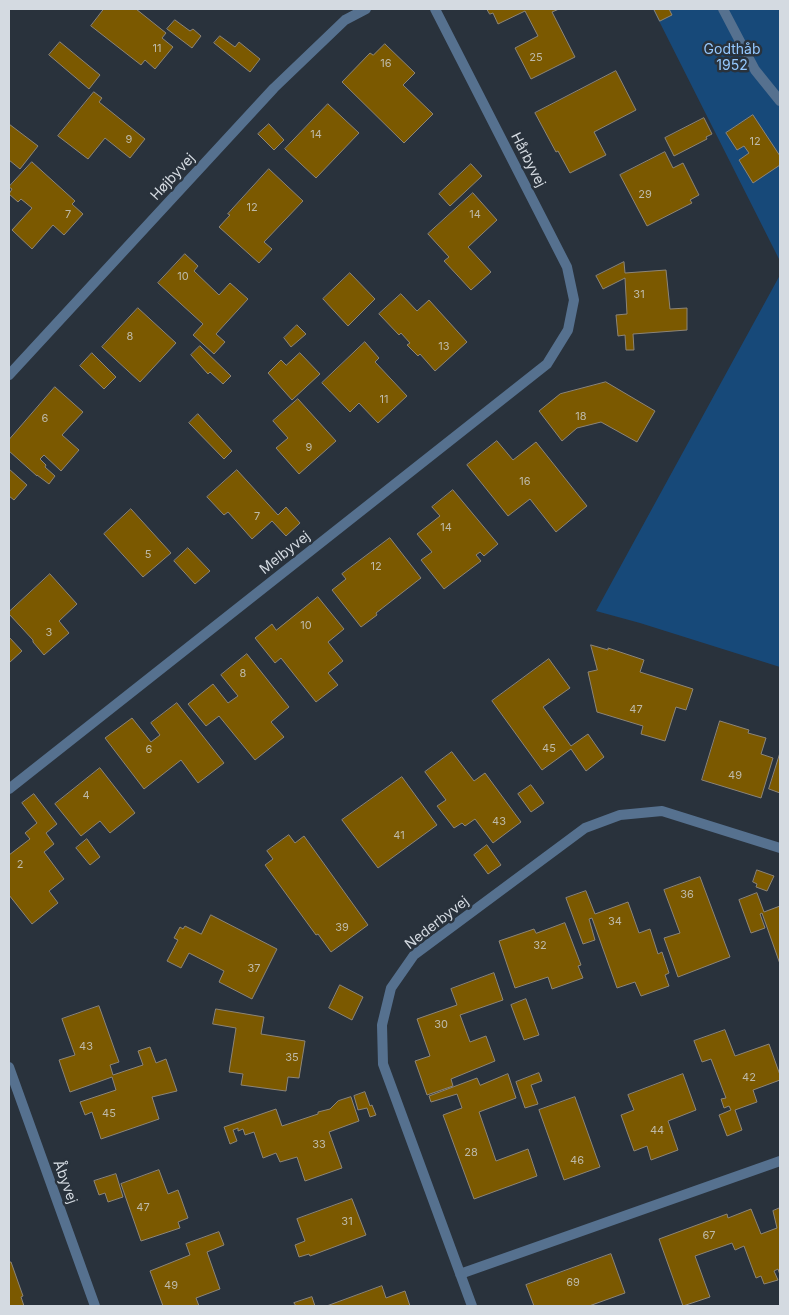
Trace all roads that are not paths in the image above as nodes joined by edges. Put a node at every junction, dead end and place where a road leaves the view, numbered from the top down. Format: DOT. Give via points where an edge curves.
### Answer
graph roads {
  1 [pos="366,9"];
  2 [pos="435,9"];
  3 [pos="723,9"];
  4 [pos="780,101"];
  5 [pos="568,330"];
  6 [pos="9,376"];
  7 [pos="9,789"];
  8 [pos="780,848"];
  9 [pos="9,1066"];
  10 [pos="780,1161"];
  11 [pos="460,1274"];
  12 [pos="95,1306"];
  13 [pos="472,1306"];
  1 -- 6 [label="street, Højbyvej" via="345,20 274,88"];
  2 -- 5 [label="street, Hårbyvej" via="567,266 574,300"];
  3 -- 4 [label="street" via="755,70"];
  5 -- 7 [label="street, Melbyvej" via="547,364"];
  8 -- 11 [label="street, Nederbyvej" via="662,812 620,815 585,828 414,955 392,988 382,1025 383,1064"];
  9 -- 12 [label="street, Åbyvej"];
  10 -- 11 [label="street"];
  11 -- 13 [label="street, Nederbyvej"];
}
